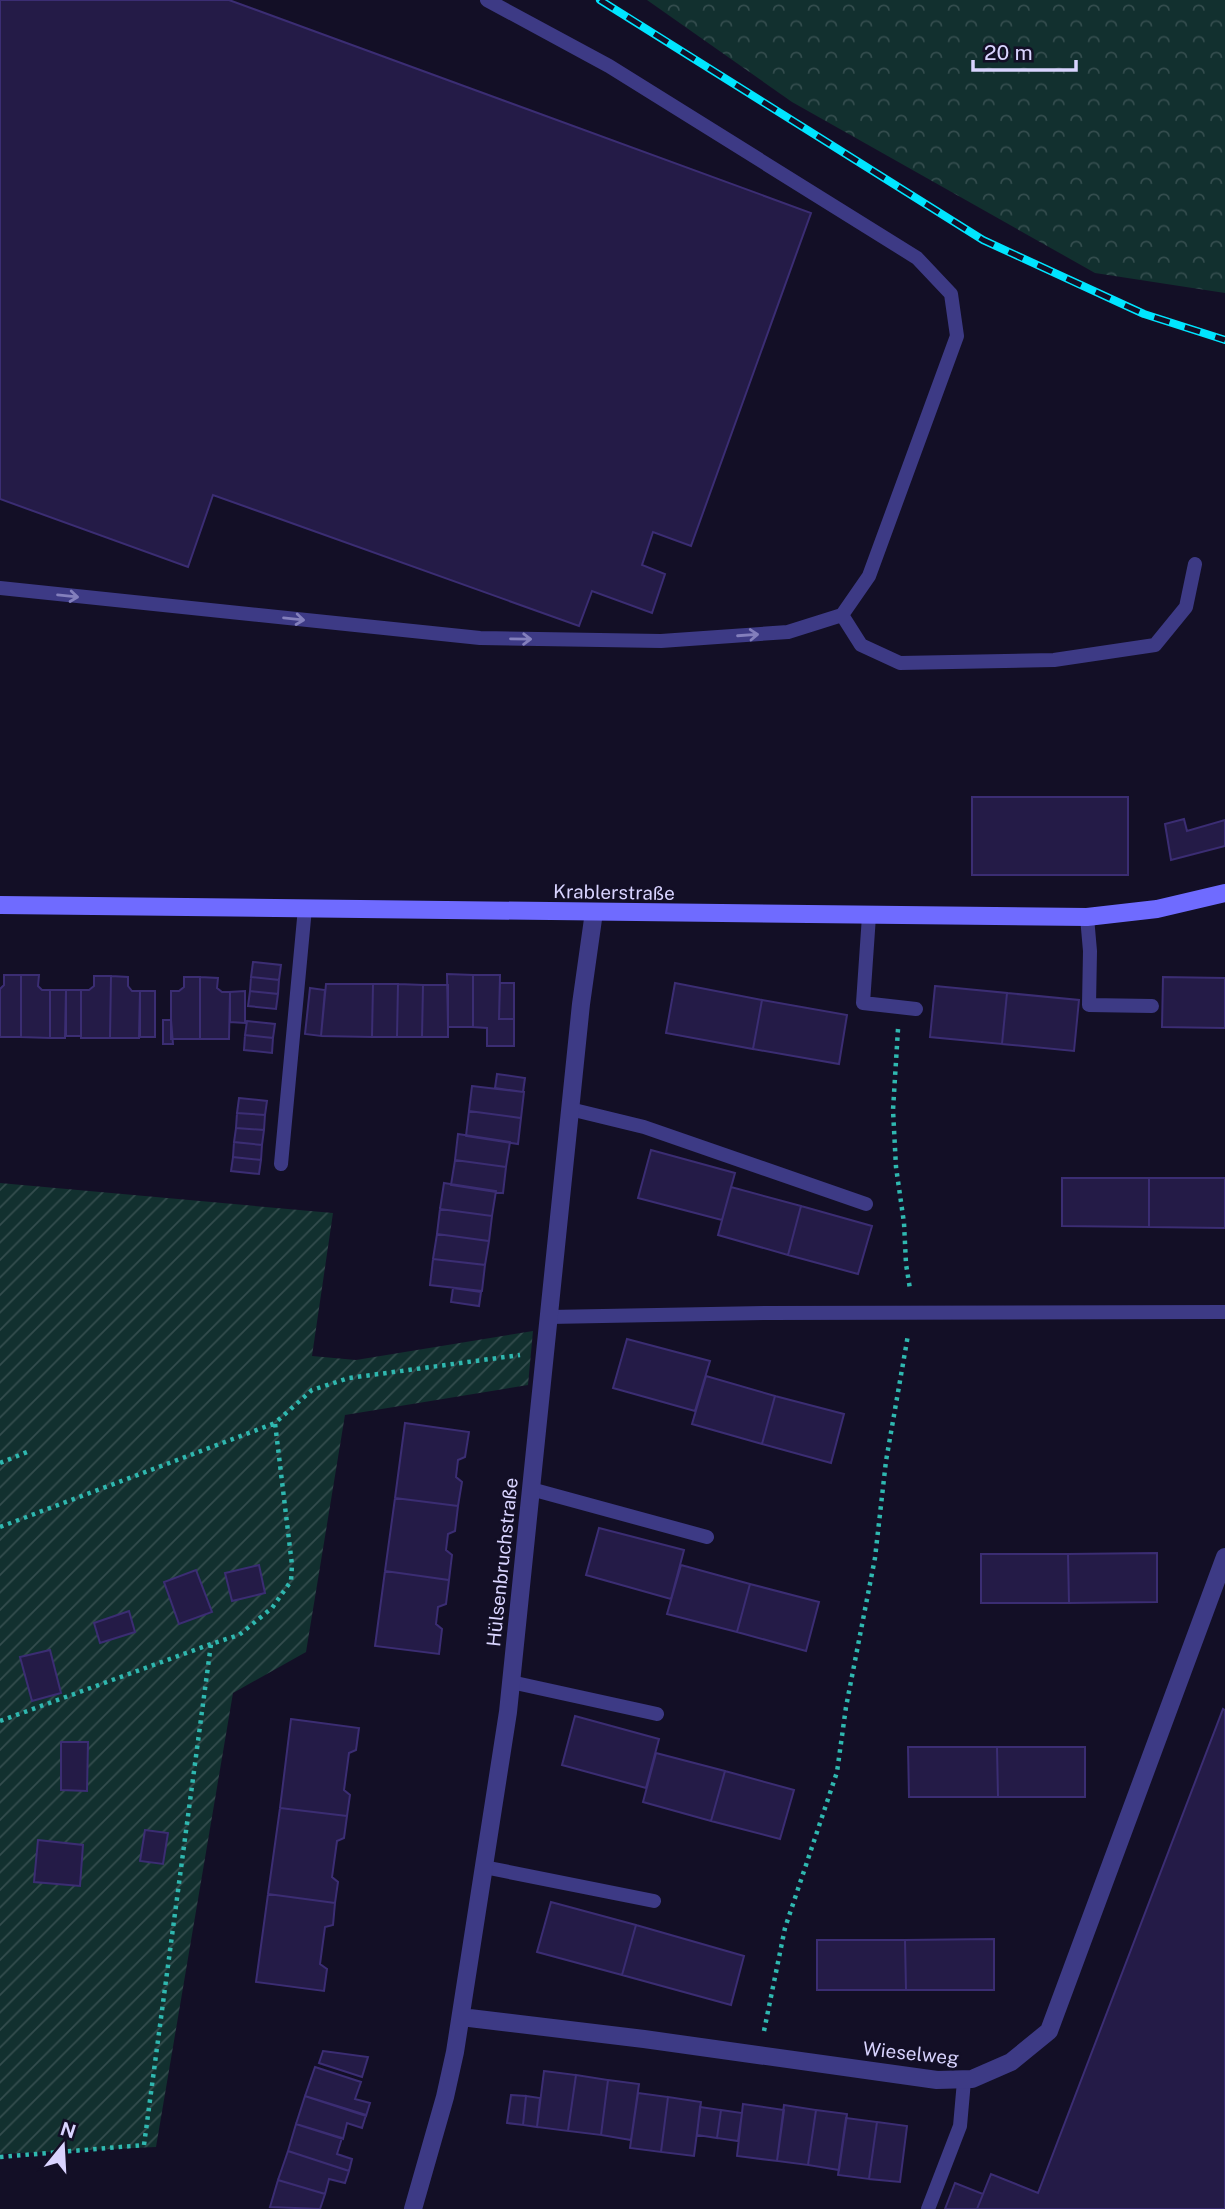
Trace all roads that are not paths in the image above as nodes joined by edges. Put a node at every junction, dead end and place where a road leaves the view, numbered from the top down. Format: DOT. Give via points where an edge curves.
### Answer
graph roads {
  1 [pos="487,0"];
  2 [pos="1195,564"];
  3 [pos="0,588"];
  4 [pos="842,615"];
  5 [pos="1225,893"];
  6 [pos="0,905"];
  7 [pos="305,908"];
  8 [pos="594,912"];
  9 [pos="869,916"];
  10 [pos="1087,917"];
  11 [pos="1152,1006"];
  12 [pos="916,1009"];
  13 [pos="570,1109"];
  14 [pos="281,1164"];
  15 [pos="866,1205"];
  16 [pos="1225,1312"];
  17 [pos="549,1317"];
  18 [pos="531,1489"];
  19 [pos="707,1537"];
  20 [pos="1225,1557"];
  21 [pos="511,1682"];
  22 [pos="657,1714"];
  23 [pos="484,1867"];
  24 [pos="654,1901"];
  25 [pos="461,2017"];
  26 [pos="964,2081"];
  27 [pos="413,2209"];
  28 [pos="928,2209"];
  1 -- 4 [label="lane" via="609,66 917,258 951,294 957,336 869,576"];
  2 -- 4 [label="lane" via="1186,607 1155,645 1054,660 900,663 861,645"];
  3 -- 4 [label="lane, one-way" via="480,638 661,642 788,632"];
  5 -- 10 [label="street, Krablerstraße" via="1157,909"];
  6 -- 7 [label="street, Krablerstraße"];
  7 -- 8 [label="street, Krablerstraße"];
  7 -- 14 [label="lane"];
  8 -- 9 [label="street, Krablerstraße"];
  8 -- 13 [label="street, Hülsenbruchstraße"];
  9 -- 10 [label="street, Krablerstraße"];
  9 -- 12 [label="lane" via="863,1003"];
  10 -- 11 [label="lane" via="1089,1005"];
  13 -- 15 [label="lane" via="644,1127"];
  13 -- 17 [label="street, Hülsenbruchstraße"];
  16 -- 17 [label="lane"];
  17 -- 18 [label="street, Hülsenbruchstraße"];
  18 -- 19 [label="lane"];
  18 -- 21 [label="street, Hülsenbruchstraße"];
  20 -- 26 [label="street, Wieselweg" via="1049,2031 1012,2062"];
  21 -- 22 [label="lane"];
  21 -- 23 [label="street, Hülsenbruchstraße"];
  23 -- 24 [label="lane"];
  23 -- 25 [label="street, Hülsenbruchstraße"];
  25 -- 26 [label="street, Wieselweg"];
  25 -- 27 [label="street, Hülsenbruchstraße" via="445,2097"];
  26 -- 28 [label="lane" via="960,2126"];
}
